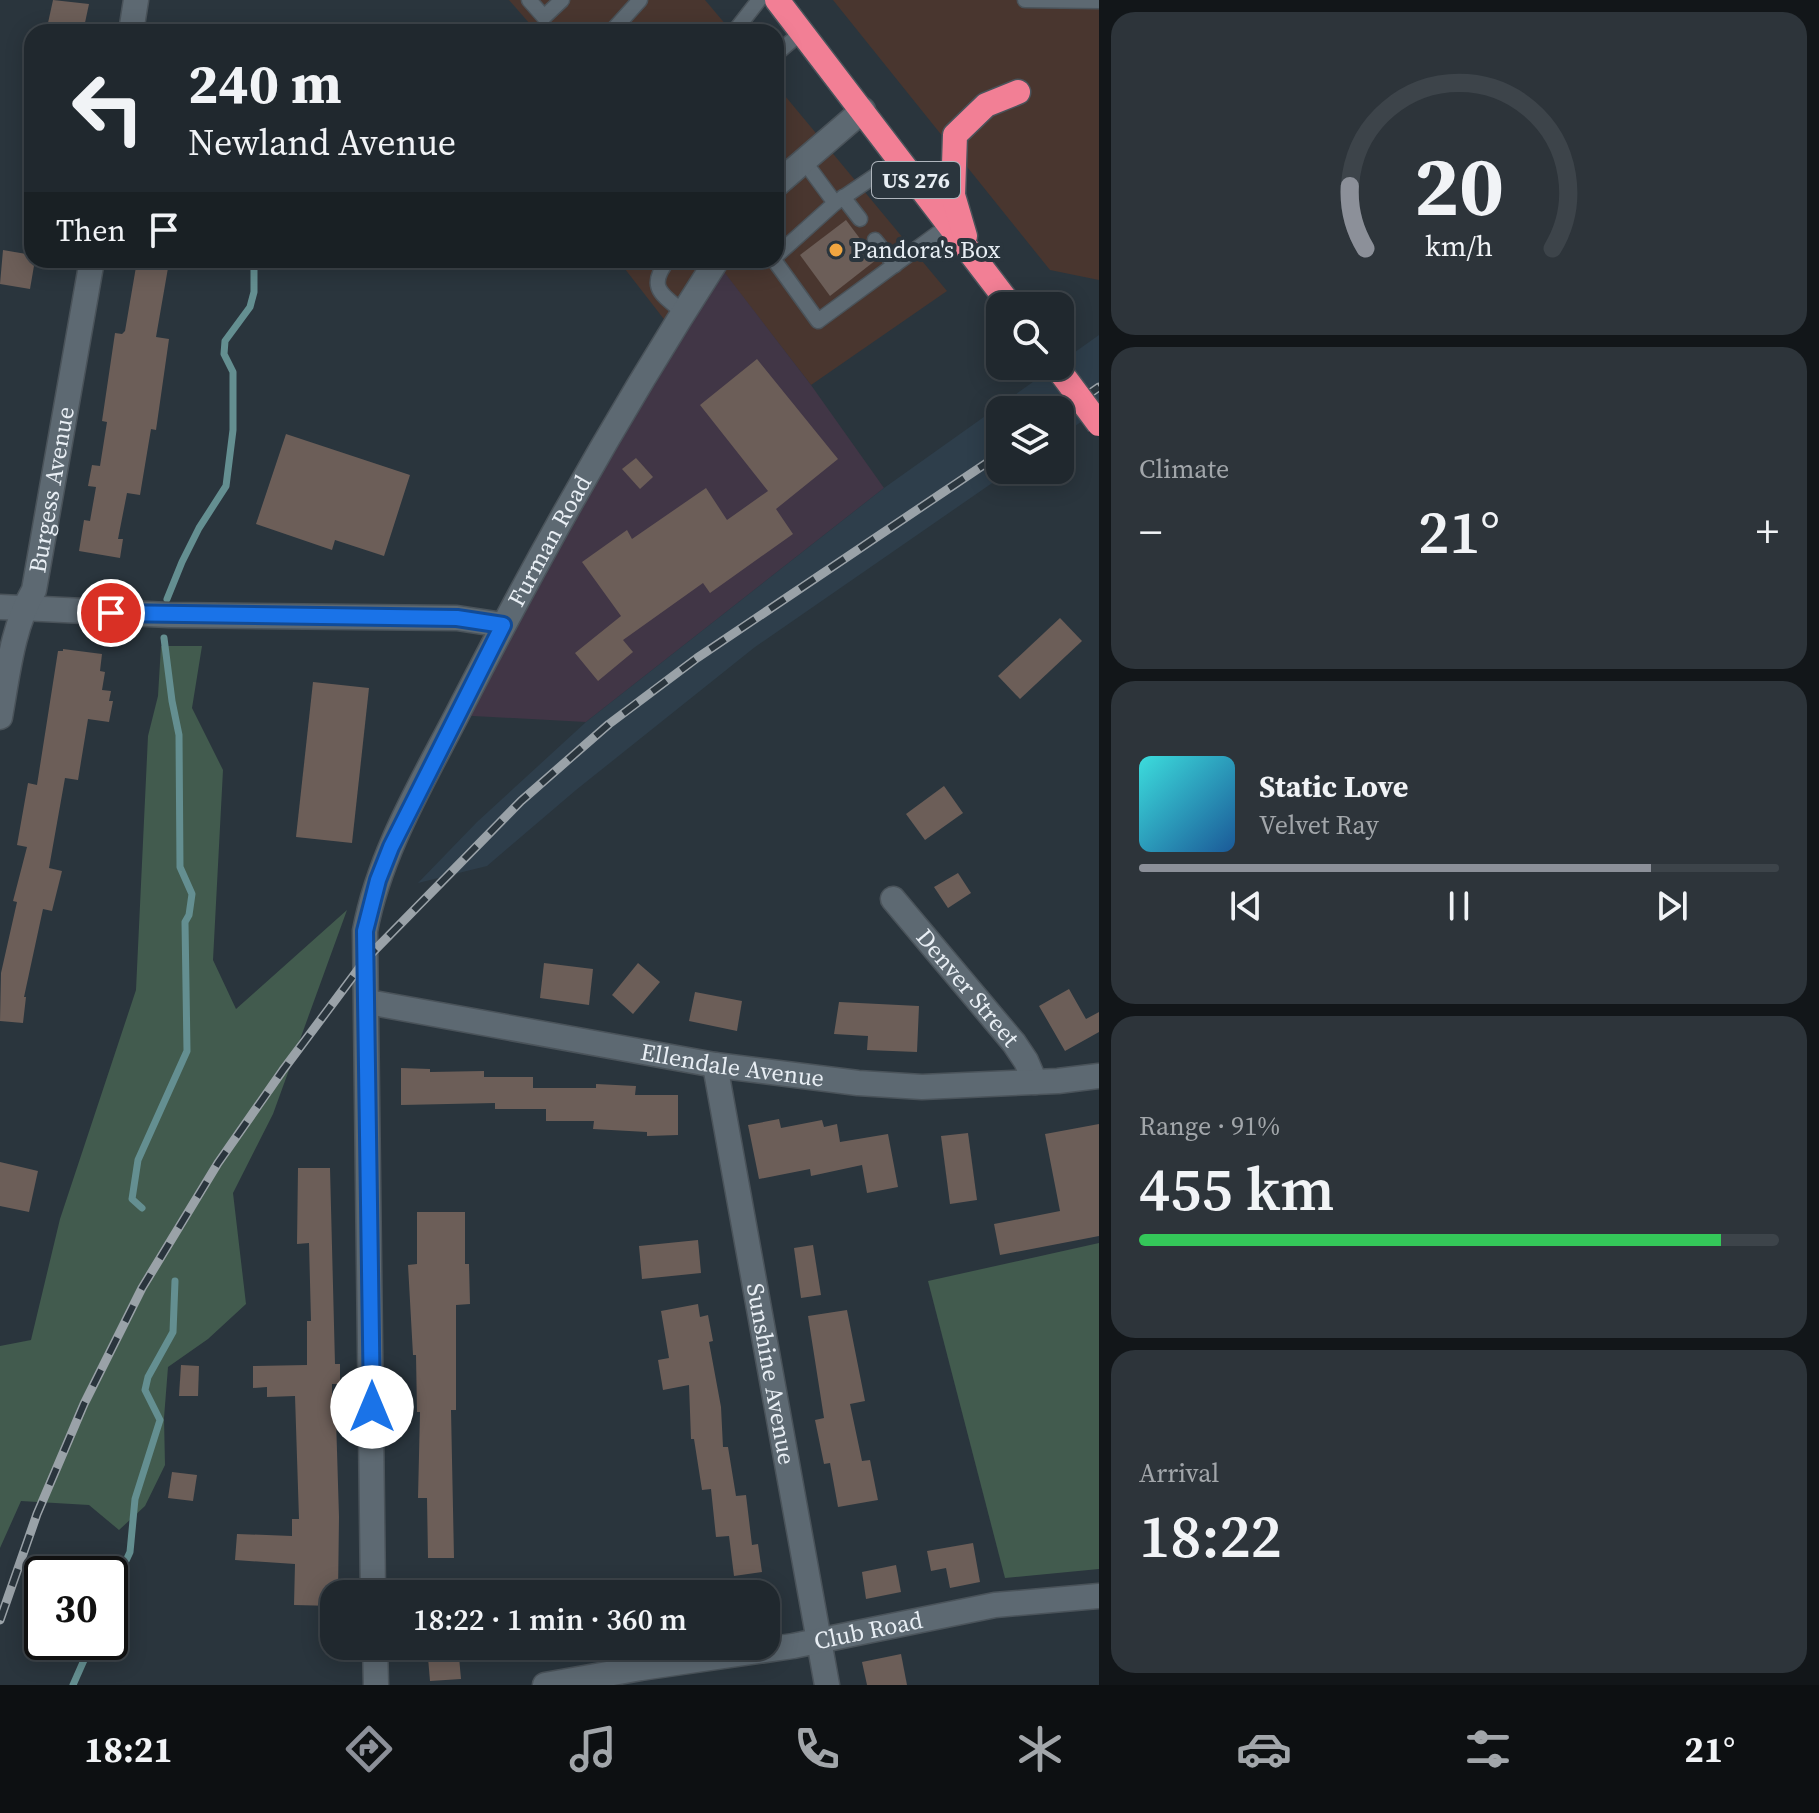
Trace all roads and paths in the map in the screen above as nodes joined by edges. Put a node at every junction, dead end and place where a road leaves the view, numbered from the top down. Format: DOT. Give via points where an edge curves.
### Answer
graph roads {
  1 [pos="136,0"];
  2 [pos="529,0"];
  3 [pos="640,0"];
  4 [pos="759,0"];
  5 [pos="777,0"];
  6 [pos="1025,0"];
  7 [pos="1099,1"];
  8 [pos="552,3"];
  9 [pos="132,24"];
  10 [pos="618,24"];
  11 [pos="740,24"];
  12 [pos="802,32"];
  13 [pos="784,47"];
  14 [pos="1018,92"];
  15 [pos="863,110"];
  16 [pos="900,159"];
  17 [pos="804,161"];
  18 [pos="784,178"];
  19 [pos="839,200"];
  20 [pos="860,219"];
  21 [pos="949,225"];
  22 [pos="875,240"];
  23 [pos="784,250"];
  24 [pos="969,250"];
  25 [pos="895,265"];
  26 [pos="91,268"];
  27 [pos="663,268"];
  28 [pos="712,268"];
  29 [pos="782,268"];
  30 [pos="1000,292"];
  31 [pos="683,312"];
  32 [pos="1066,380"];
  33 [pos="1099,424"];
  34 [pos="11,608"];
  35 [pos="503,625"];
  36 [pos="0,717"];
  37 [pos="893,899"];
  38 [pos="368,1002"];
  39 [pos="715,1065"];
  40 [pos="1099,1076"];
  41 [pos="1035,1082"];
  42 [pos="373,1580"];
  43 [pos="1099,1596"];
  44 [pos="819,1640"];
  45 [pos="375,1660"];
  46 [pos="376,1685"];
  47 [pos="545,1685"];
  48 [pos="827,1685"];
  1 -- 9 [label="street"];
  2 -- 8 [label="lane" via="544,17"];
  3 -- 10 [label="lane"];
  4 -- 11 [label="lane"];
  5 -- 12 [label="highway, US 276"];
  6 -- 7 [label="lane"];
  12 -- 13 [label="lane"];
  12 -- 15 [label="highway, US 276"];
  14 -- 24 [label="highway" via="986,105 955,135 953,195"];
  15 -- 16 [label="highway, US 276"];
  15 -- 17 [label="street"];
  16 -- 19 [label="lane"];
  16 -- 21 [label="highway, US 276"];
  17 -- 18 [label="street"];
  17 -- 19 [label="lane"];
  19 -- 20 [label="lane"];
  19 -- 23 [label="lane"];
  21 -- 24 [label="highway, US 276"];
  21 -- 25 [label="lane"];
  22 -- 25 [label="lane"];
  24 -- 30 [label="highway, US 276"];
  25 -- 29 [label="lane" via="818,321"];
  26 -- 34 [label="street, Burgess Avenue" via="34,590"];
  27 -- 31 [label="lane" via="657,288"];
  28 -- 31 [label="street, Furman Road"];
  31 -- 35 [label="street, Furman Road"];
  32 -- 33 [label="highway, bridge"];
  34 -- 35 [label="street" via="457,618"];
  34 -- 36 [label="street, Burgess Avenue" via="14,639"];
  35 -- 38 [label="street, Furman Road" via="378,880 365,931"];
  37 -- 41 [label="street, Denver Street" via="1014,1043"];
  38 -- 39 [label="street, Ellendale Avenue"];
  38 -- 42 [label="street, Furman Road"];
  39 -- 41 [label="street, Ellendale Avenue" via="922,1087"];
  39 -- 44 [label="street, Sunshine Avenue"];
  40 -- 41 [label="street, Ellendale Avenue"];
  43 -- 44 [label="street, Club Road" via="995,1605"];
  44 -- 47 [label="street, Club Road"];
  44 -- 48 [label="street, Sunshine Avenue"];
  45 -- 46 [label="street"];
}
